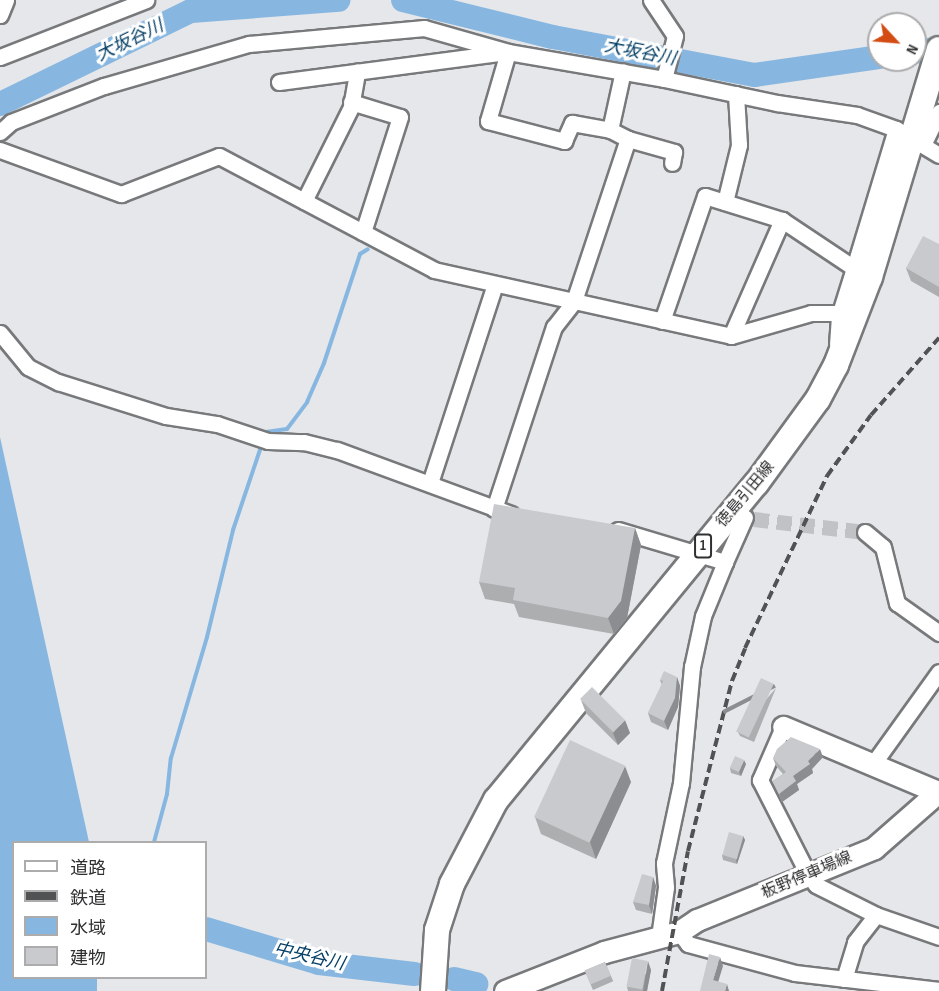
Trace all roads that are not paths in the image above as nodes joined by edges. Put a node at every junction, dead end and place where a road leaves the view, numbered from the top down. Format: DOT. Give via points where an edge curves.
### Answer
graph roads {
  1 [pos="6,0"];
  2 [pos="146,0"];
  3 [pos="651,0"];
  4 [pos="0,15"];
  5 [pos="939,49"];
  6 [pos="508,52"];
  7 [pos="0,57"];
  8 [pos="623,71"];
  9 [pos="357,72"];
  10 [pos="665,77"];
  11 [pos="279,82"];
  12 [pos="736,94"];
  13 [pos="351,102"];
  14 [pos="939,112"];
  15 [pos="610,130"];
  16 [pos="0,132"];
  17 [pos="910,137"];
  18 [pos="628,138"];
  19 [pos="0,150"];
  20 [pos="939,155"];
  21 [pos="672,163"];
  22 [pos="304,201"];
  23 [pos="725,202"];
  24 [pos="782,220"];
  25 [pos="363,232"];
  26 [pos="854,268"];
  27 [pos="495,284"];
  28 [pos="574,301"];
  29 [pos="839,316"];
  30 [pos="662,321"];
  31 [pos="0,333"];
  32 [pos="731,336"];
  33 [pos="836,365"];
  34 [pos="430,483"];
  35 [pos="756,484"];
  36 [pos="494,509"];
  37 [pos="527,516"];
  38 [pos="602,527"];
  39 [pos="865,532"];
  40 [pos="696,554"];
  41 [pos="725,562"];
  42 [pos="939,633"];
  43 [pos="939,672"];
  44 [pos="783,727"];
  45 [pos="873,764"];
  46 [pos="938,792"];
  47 [pos="809,876"];
  48 [pos="876,915"];
  49 [pos="669,935"];
  50 [pos="939,937"];
  51 [pos="838,983"];
  52 [pos="939,990"];
  53 [pos="433,991"];
  54 [pos="505,991"];
  1 -- 4 [label="street"];
  2 -- 7 [label="street"];
  3 -- 10 [label="street" via="675,36"];
  5 -- 17 [label="main road, 徳島引田線 / 1"];
  6 -- 8 [label="street"];
  6 -- 9 [label="street"];
  6 -- 15 [label="street" via="488,121 564,141 572,123"];
  6 -- 16 [label="street" via="424,28 249,44 104,86 11,122"];
  8 -- 10 [label="street"];
  8 -- 15 [label="street"];
  9 -- 11 [label="street"];
  9 -- 13 [label="street"];
  10 -- 12 [label="street"];
  12 -- 17 [label="street" via="857,115"];
  12 -- 23 [label="street" via="739,145"];
  13 -- 22 [label="street"];
  13 -- 25 [label="street" via="400,117"];
  14 -- 17 [label="street"];
  15 -- 18 [label="street"];
  17 -- 20 [label="street"];
  17 -- 26 [label="street"];
  17 -- 33 [label="main road, 徳島引田線 / 1" via="870,277"];
  18 -- 21 [label="street" via="674,152"];
  18 -- 28 [label="street"];
  19 -- 22 [label="street" via="122,194 219,156"];
  22 -- 25 [label="street"];
  23 -- 24 [label="street"];
  23 -- 30 [label="street" via="705,196"];
  24 -- 26 [label="street"];
  24 -- 32 [label="street"];
  25 -- 27 [label="street" via="434,270"];
  26 -- 29 [label="street"];
  27 -- 28 [label="street"];
  27 -- 34 [label="street"];
  28 -- 30 [label="street"];
  28 -- 36 [label="street" via="554,327"];
  29 -- 32 [label="street" via="811,313"];
  29 -- 33 [label="street"];
  30 -- 32 [label="street"];
  31 -- 34 [label="street" via="28,367 58,382 166,416 217,423 264,440 304,442 337,450"];
  33 -- 35 [label="main road, 徳島引田線 / 1" via="818,399"];
  34 -- 36 [label="street"];
  35 -- 40 [label="main road, 徳島引田線 / 1"];
  35 -- 41 [label="street" via="749,518"];
  36 -- 37 [label="street"];
  38 -- 40 [label="street" via="634,532"];
  39 -- 42 [label="street" via="883,547 897,603"];
  40 -- 41 [label="street"];
  40 -- 53 [label="main road, 徳島引田線 / 1" via="496,800 452,884 437,930"];
  41 -- 49 [label="street" via="703,616 692,667 681,783 664,863"];
  43 -- 45 [label="street"];
  44 -- 45 [label="main road, 板野停車場線"];
  44 -- 47 [label="street" via="760,780"];
  45 -- 46 [label="main road, 板野停車場線"];
  46 -- 47 [label="main road, 板野停車場線" via="874,848"];
  47 -- 48 [label="street" via="816,885"];
  47 -- 49 [label="main road, 板野停車場線" via="696,920"];
  48 -- 50 [label="street"];
  48 -- 51 [label="street" via="855,942"];
  49 -- 51 [label="street" via="701,948"];
  49 -- 54 [label="main road, 板野停車場線" via="604,952"];
  51 -- 52 [label="street"];
}
